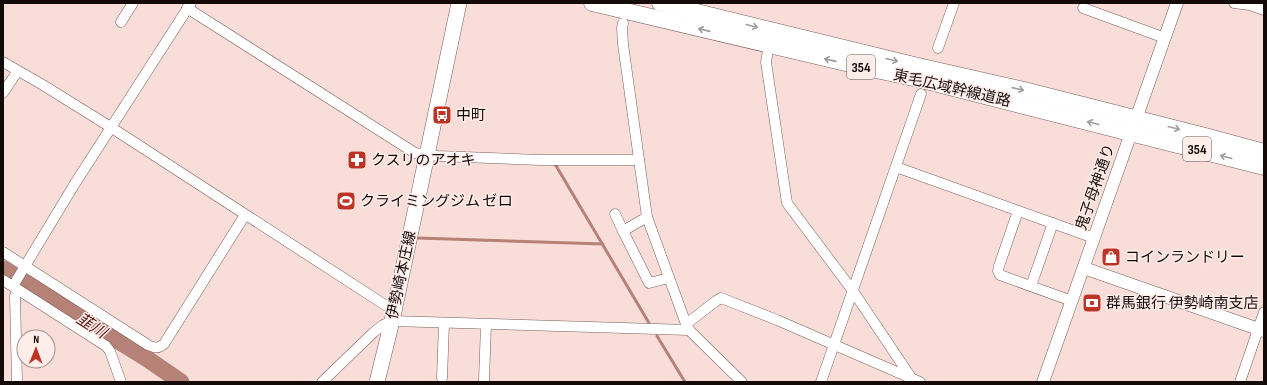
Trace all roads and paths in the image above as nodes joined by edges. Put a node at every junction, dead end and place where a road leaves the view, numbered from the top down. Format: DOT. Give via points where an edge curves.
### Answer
graph roads {
  1 [pos="133,3"];
  2 [pos="459,3"];
  3 [pos="592,3"];
  4 [pos="660,3"];
  5 [pos="954,3"];
  6 [pos="1177,3"];
  7 [pos="1234,3"];
  8 [pos="1251,4"];
  9 [pos="189,6"];
  10 [pos="1083,8"];
  11 [pos="1264,10"];
  12 [pos="121,22"];
  13 [pos="623,23"];
  14 [pos="1165,38"];
  15 [pos="769,45"];
  16 [pos="938,48"];
  17 [pos="3,62"];
  18 [pos="17,72"];
  19 [pos="3,93"];
  20 [pos="921,94"];
  21 [pos="1134,125"];
  22 [pos="112,128"];
  23 [pos="1264,152"];
  24 [pos="427,154"];
  25 [pos="639,160"];
  26 [pos="896,167"];
  27 [pos="1264,167"];
  28 [pos="1018,212"];
  29 [pos="615,214"];
  30 [pos="245,215"];
  31 [pos="647,217"];
  32 [pos="1053,223"];
  33 [pos="623,231"];
  34 [pos="1094,238"];
  35 [pos="3,252"];
  36 [pos="23,268"];
  37 [pos="1084,268"];
  38 [pos="669,278"];
  39 [pos="3,280"];
  40 [pos="15,286"];
  41 [pos="1031,286"];
  42 [pos="853,292"];
  43 [pos="1072,302"];
  44 [pos="1264,312"];
  45 [pos="393,315"];
  46 [pos="444,323"];
  47 [pos="486,325"];
  48 [pos="688,327"];
  49 [pos="1261,330"];
  50 [pos="834,345"];
  51 [pos="442,378"];
  52 [pos="484,380"];
  53 [pos="916,381"];
  54 [pos="17,382"];
  55 [pos="121,382"];
  56 [pos="322,382"];
  57 [pos="377,382"];
  58 [pos="742,382"];
  59 [pos="821,382"];
  60 [pos="1043,382"];
  61 [pos="1240,382"];
  1 -- 12 [label="street"];
  2 -- 24 [label="main road, 伊勢崎本庄線"];
  15 -- 3 [label="highway, 東毛広域幹線道路 / 354, one-way"];
  4 -- 21 [label="highway, 東毛広域幹線道路 / 354, one-way"];
  5 -- 16 [label="street"];
  6 -- 14 [label="street, 鬼子母神通り"];
  7 -- 8 [label="street"];
  8 -- 11 [label="street"];
  9 -- 22 [label="street"];
  9 -- 24 [label="street" via="408,150"];
  10 -- 14 [label="street"];
  13 -- 25 [label="street"];
  14 -- 21 [label="street, 鬼子母神通り"];
  21 -- 15 [label="highway, 東毛広域幹線道路 / 354, one-way"];
  15 -- 42 [label="street" via="766,66 787,204"];
  17 -- 18 [label="street"];
  18 -- 19 [label="street"];
  18 -- 22 [label="street"];
  20 -- 26 [label="street"];
  21 -- 23 [label="highway, 東毛広域幹線道路 / 354, one-way" via="1205,136"];
  27 -- 21 [label="highway, 東毛広域幹線道路 / 354, one-way"];
  21 -- 34 [label="street, 鬼子母神通り"];
  22 -- 30 [label="street"];
  22 -- 36 [label="street"];
  24 -- 25 [label="street" via="542,160"];
  24 -- 45 [label="main road, 伊勢崎本庄線"];
  25 -- 31 [label="street"];
  26 -- 28 [label="street"];
  26 -- 42 [label="street"];
  28 -- 32 [label="street"];
  28 -- 41 [label="street" via="998,271 1000,275"];
  29 -- 33 [label="street"];
  30 -- 36 [label="street" via="164,344 159,348 148,345"];
  30 -- 45 [label="street" via="385,305"];
  31 -- 33 [label="street"];
  31 -- 38 [label="street"];
  32 -- 34 [label="street"];
  32 -- 41 [label="street"];
  33 -- 38 [label="street" via="649,283"];
  34 -- 37 [label="street, 鬼子母神通り"];
  35 -- 36 [label="street"];
  36 -- 40 [label="street"];
  37 -- 43 [label="street, 鬼子母神通り"];
  37 -- 49 [label="street"];
  38 -- 48 [label="street"];
  39 -- 40 [label="street"];
  40 -- 54 [label="street"];
  40 -- 55 [label="street" via="106,346 110,350"];
  41 -- 43 [label="street"];
  42 -- 50 [label="street"];
  42 -- 53 [label="street"];
  43 -- 60 [label="street, 鬼子母神通り"];
  44 -- 49 [label="street"];
  45 -- 46 [label="street"];
  45 -- 56 [label="street"];
  45 -- 57 [label="main road, 伊勢崎本庄線"];
  46 -- 47 [label="street"];
  46 -- 51 [label="street"];
  47 -- 48 [label="street"];
  47 -- 52 [label="street"];
  48 -- 50 [label="street" via="721,298"];
  48 -- 58 [label="street"];
  49 -- 61 [label="street"];
  50 -- 53 [label="street"];
  50 -- 59 [label="street"];
}
